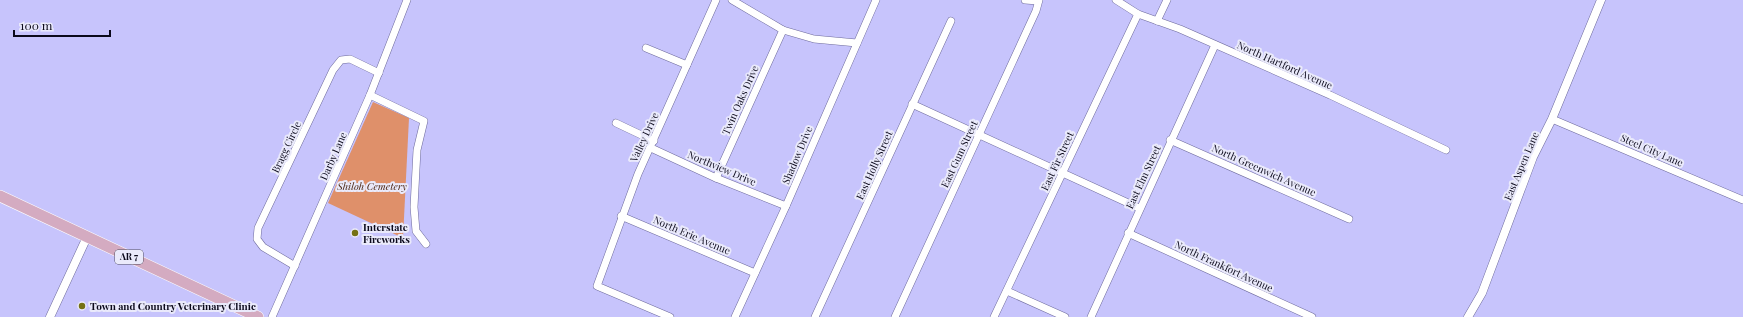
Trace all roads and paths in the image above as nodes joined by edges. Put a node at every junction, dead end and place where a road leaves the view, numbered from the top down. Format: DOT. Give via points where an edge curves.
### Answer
graph roads {
  1 [pos="407,0"];
  2 [pos="716,0"];
  3 [pos="732,0"];
  4 [pos="876,0"];
  5 [pos="1025,0"];
  6 [pos="1038,0"];
  7 [pos="1116,0"];
  8 [pos="1167,0"];
  9 [pos="1601,0"];
  10 [pos="1138,14"];
  11 [pos="951,21"];
  12 [pos="1157,21"];
  13 [pos="783,30"];
  14 [pos="857,44"];
  15 [pos="1215,45"];
  16 [pos="646,48"];
  17 [pos="687,65"];
  18 [pos="379,73"];
  19 [pos="370,95"];
  20 [pos="912,104"];
  21 [pos="1552,119"];
  22 [pos="616,123"];
  23 [pos="979,135"];
  24 [pos="1170,140"];
  25 [pos="652,144"];
  26 [pos="1446,150"];
  27 [pos="1062,173"];
  28 [pos="716,178"];
  29 [pos="0,196"];
  30 [pos="1743,200"];
  31 [pos="786,206"];
  32 [pos="1139,208"];
  33 [pos="621,216"];
  34 [pos="1349,218"];
  35 [pos="1128,233"];
  36 [pos="87,237"];
  37 [pos="426,244"];
  38 [pos="295,266"];
  39 [pos="755,273"];
  40 [pos="1007,291"];
  41 [pos="50,317"];
  42 [pos="258,317"];
  43 [pos="272,317"];
  44 [pos="670,317"];
  45 [pos="735,317"];
  46 [pos="815,317"];
  47 [pos="895,317"];
  48 [pos="994,317"];
  49 [pos="1065,317"];
  50 [pos="1091,317"];
  51 [pos="1312,317"];
  52 [pos="1468,317"];
  1 -- 18 [label="street, Darby Lane"];
  2 -- 17 [label="street, Valley Drive"];
  3 -- 13 [label="street"];
  4 -- 14 [label="street, Shadow Drive"];
  5 -- 6 [label="street"];
  6 -- 23 [label="street, East Gum Street" via="1036,11"];
  7 -- 10 [label="street, North Hartford Avenue"];
  8 -- 12 [label="street"];
  9 -- 21 [label="street, East Aspen Lane"];
  10 -- 12 [label="street, North Hartford Avenue"];
  10 -- 27 [label="street, East Fir Street"];
  11 -- 20 [label="street, East Holly Street"];
  12 -- 15 [label="street, North Hartford Avenue"];
  13 -- 14 [label="street" via="814,39"];
  13 -- 28 [label="street, Twin Oaks Drive"];
  14 -- 31 [label="street, Shadow Drive"];
  15 -- 24 [label="street, East Elm Street"];
  15 -- 26 [label="street, North Hartford Avenue" via="1330,95"];
  16 -- 17 [label="street"];
  17 -- 25 [label="street, Valley Drive"];
  18 -- 19 [label="street, Darby Lane"];
  18 -- 38 [label="street, Bragg Circle" via="350,59 341,60 333,70 258,228 257,239 263,247"];
  19 -- 37 [label="street" via="424,121 417,150 414,207 416,231"];
  19 -- 38 [label="street, Darby Lane"];
  20 -- 23 [label="street"];
  20 -- 46 [label="street, East Holly Street"];
  21 -- 30 [label="street, Steel City Lane"];
  21 -- 52 [label="street, East Aspen Lane" via="1533,157 1482,293"];
  22 -- 25 [label="street, Northview Drive"];
  23 -- 27 [label="street"];
  23 -- 47 [label="street, East Gum Street"];
  24 -- 32 [label="street, East Elm Street"];
  24 -- 34 [label="street, North Greenwich Avenue"];
  25 -- 28 [label="street, Northview Drive"];
  25 -- 33 [label="street, Valley Drive"];
  27 -- 32 [label="street"];
  27 -- 40 [label="street, East Fir Street"];
  28 -- 31 [label="street, Northview Drive"];
  29 -- 36 [label="main road, AR 7"];
  31 -- 39 [label="street, Shadow Drive"];
  32 -- 35 [label="street, East Elm Street"];
  33 -- 39 [label="street, North Erie Avenue"];
  33 -- 44 [label="street, Valley Drive" via="597,286"];
  35 -- 50 [label="street, East Elm Street"];
  35 -- 51 [label="street, North Frankfort Avenue"];
  36 -- 41 [label="street"];
  36 -- 42 [label="main road, AR 7"];
  38 -- 43 [label="street, Darby Lane"];
  39 -- 45 [label="street, Shadow Drive"];
  40 -- 48 [label="street, East Fir Street"];
  40 -- 49 [label="street"];
}
